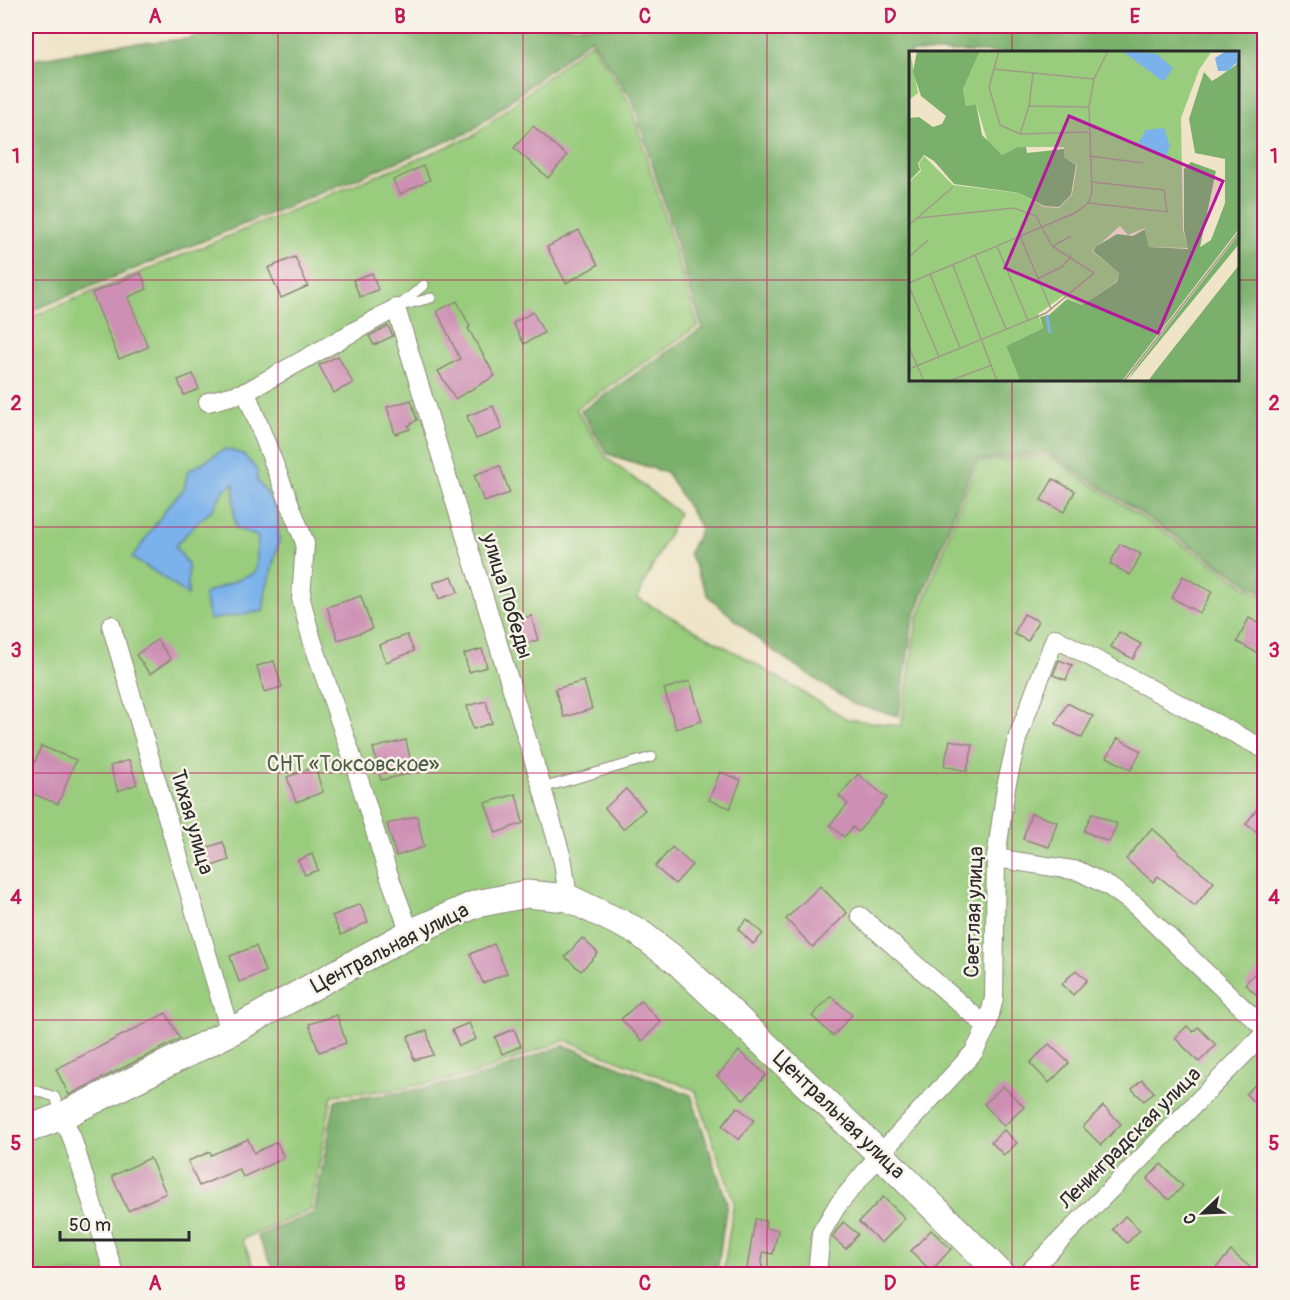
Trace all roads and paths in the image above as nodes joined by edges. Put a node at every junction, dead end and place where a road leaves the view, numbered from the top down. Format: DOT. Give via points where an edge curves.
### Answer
graph roads {
  1 [pos="424,285"];
  2 [pos="431,297"];
  3 [pos="396,308"];
  4 [pos="246,392"];
  5 [pos="208,402"];
  6 [pos="111,625"];
  7 [pos="1264,749"];
  8 [pos="652,757"];
  9 [pos="542,788"];
  10 [pos="996,858"];
  11 [pos="568,898"];
  12 [pos="860,916"];
  13 [pos="410,933"];
  14 [pos="987,1028"];
  15 [pos="1264,1028"];
  16 [pos="230,1032"];
  17 [pos="1264,1034"];
  18 [pos="26,1089"];
  19 [pos="62,1116"];
  20 [pos="26,1130"];
  21 [pos="880,1154"];
  22 [pos="114,1275"];
  23 [pos="818,1275"];
  24 [pos="1001,1275"];
  25 [pos="1027,1275"];
  1 -- 3 [label="lane"];
  2 -- 3 [label="lane"];
  3 -- 4 [label="street"];
  3 -- 9 [label="street, улица Победы"];
  4 -- 5 [label="street"];
  4 -- 13 [label="street" via="304,543 301,599 311,637"];
  6 -- 16 [label="street, Тихая улица"];
  7 -- 10 [label="street, Светлая улица" via="1055,638 1017,739"];
  8 -- 9 [label="lane"];
  9 -- 11 [label="street, улица Победы"];
  10 -- 14 [label="street, Светлая улица" via="994,998"];
  10 -- 15 [label="street" via="1079,872 1110,887 1135,905"];
  11 -- 13 [label="street, Центральная улица" via="527,894 476,904"];
  11 -- 21 [label="street, Центральная улица" via="637,931 679,963"];
  12 -- 14 [label="street"];
  13 -- 16 [label="street, Центральная улица"];
  14 -- 21 [label="street, Светлая улица" via="974,1052"];
  16 -- 19 [label="street, Центральная улица"];
  17 -- 25 [label="street, Ленинградская улица"];
  18 -- 19 [label="lane" via="55,1097"];
  19 -- 20 [label="street, Центральная улица"];
  19 -- 22 [label="street"];
  21 -- 23 [label="street, Светлая улица" via="837,1206 821,1233"];
  21 -- 24 [label="street, Центральная улица"];
}
